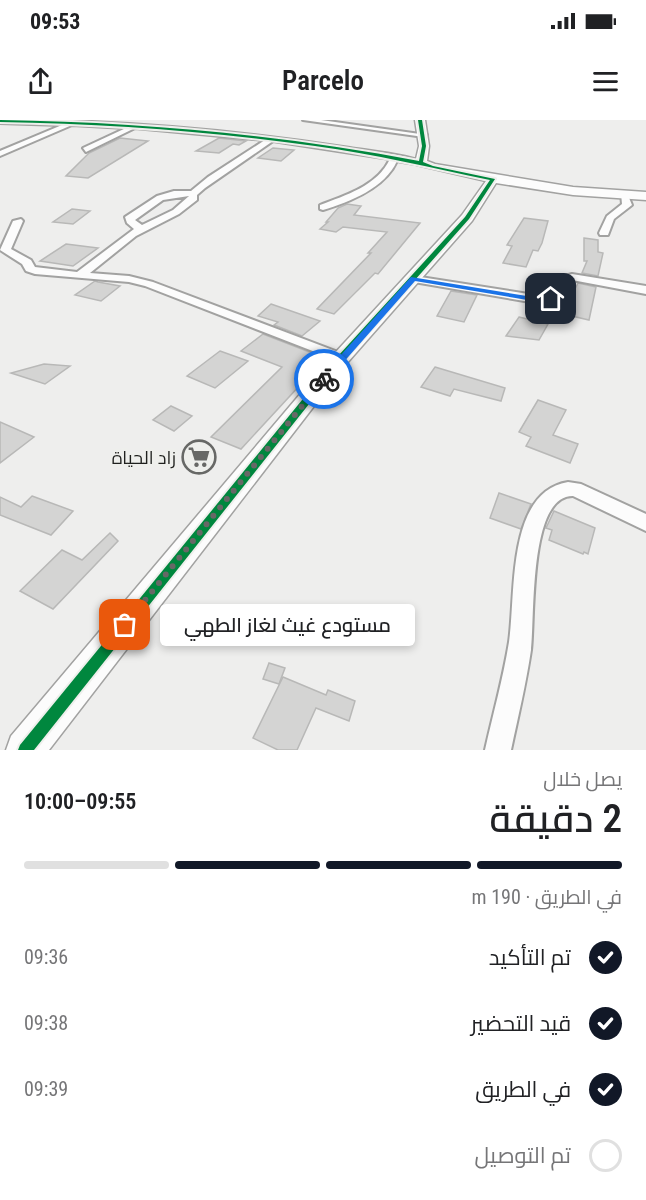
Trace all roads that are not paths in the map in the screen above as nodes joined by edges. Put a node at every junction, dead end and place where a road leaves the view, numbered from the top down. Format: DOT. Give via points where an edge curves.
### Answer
graph roads {
  1 [pos="306,120"];
  2 [pos="0,121"];
  3 [pos="73,123"];
  4 [pos="137,126"];
  5 [pos="422,127"];
  6 [pos="270,140"];
  7 [pos="86,150"];
  8 [pos="0,154"];
  9 [pos="395,158"];
  10 [pos="421,163"];
  11 [pos="493,178"];
  12 [pos="193,194"];
  13 [pos="624,195"];
  14 [pos="646,196"];
  15 [pos="323,207"];
  16 [pos="18,221"];
  17 [pos="141,229"];
  18 [pos="604,233"];
  19 [pos="80,275"];
  20 [pos="414,279"];
  21 [pos="646,290"];
  22 [pos="341,358"];
  23 [pos="646,523"];
  24 [pos="25,750"];
  25 [pos="498,750"];
  1 -- 5 [label="street"];
  2 -- 3 [label="street"];
  3 -- 4 [label="street"];
  3 -- 8 [label="street"];
  4 -- 6 [label="street"];
  4 -- 7 [label="street"];
  5 -- 10 [label="street"];
  6 -- 9 [label="street" via="319,144"];
  6 -- 12 [label="street" via="246,159 207,180"];
  9 -- 10 [label="street"];
  9 -- 15 [label="street" via="387,174"];
  10 -- 11 [label="street"];
  11 -- 13 [label="street"];
  11 -- 20 [label="street" via="467,218"];
  12 -- 17 [label="street" via="194,198 181,209"];
  12 -- 17 [label="street" via="167,193 137,212 130,221"];
  13 -- 14 [label="street"];
  13 -- 18 [label="street" via="627,205 610,218"];
  16 -- 19 [label="street" via="5,250 8,253 39,272"];
  17 -- 19 [label="street"];
  19 -- 22 [label="street" via="149,284"];
  20 -- 21 [label="street" via="533,299 551,299 558,294 562,280 572,277"];
  20 -- 22 [label="street"];
  22 -- 24 [label="street"];
  23 -- 25 [label="street" via="575,489 564,488 548,497 537,516 529,550 520,640"];
}
